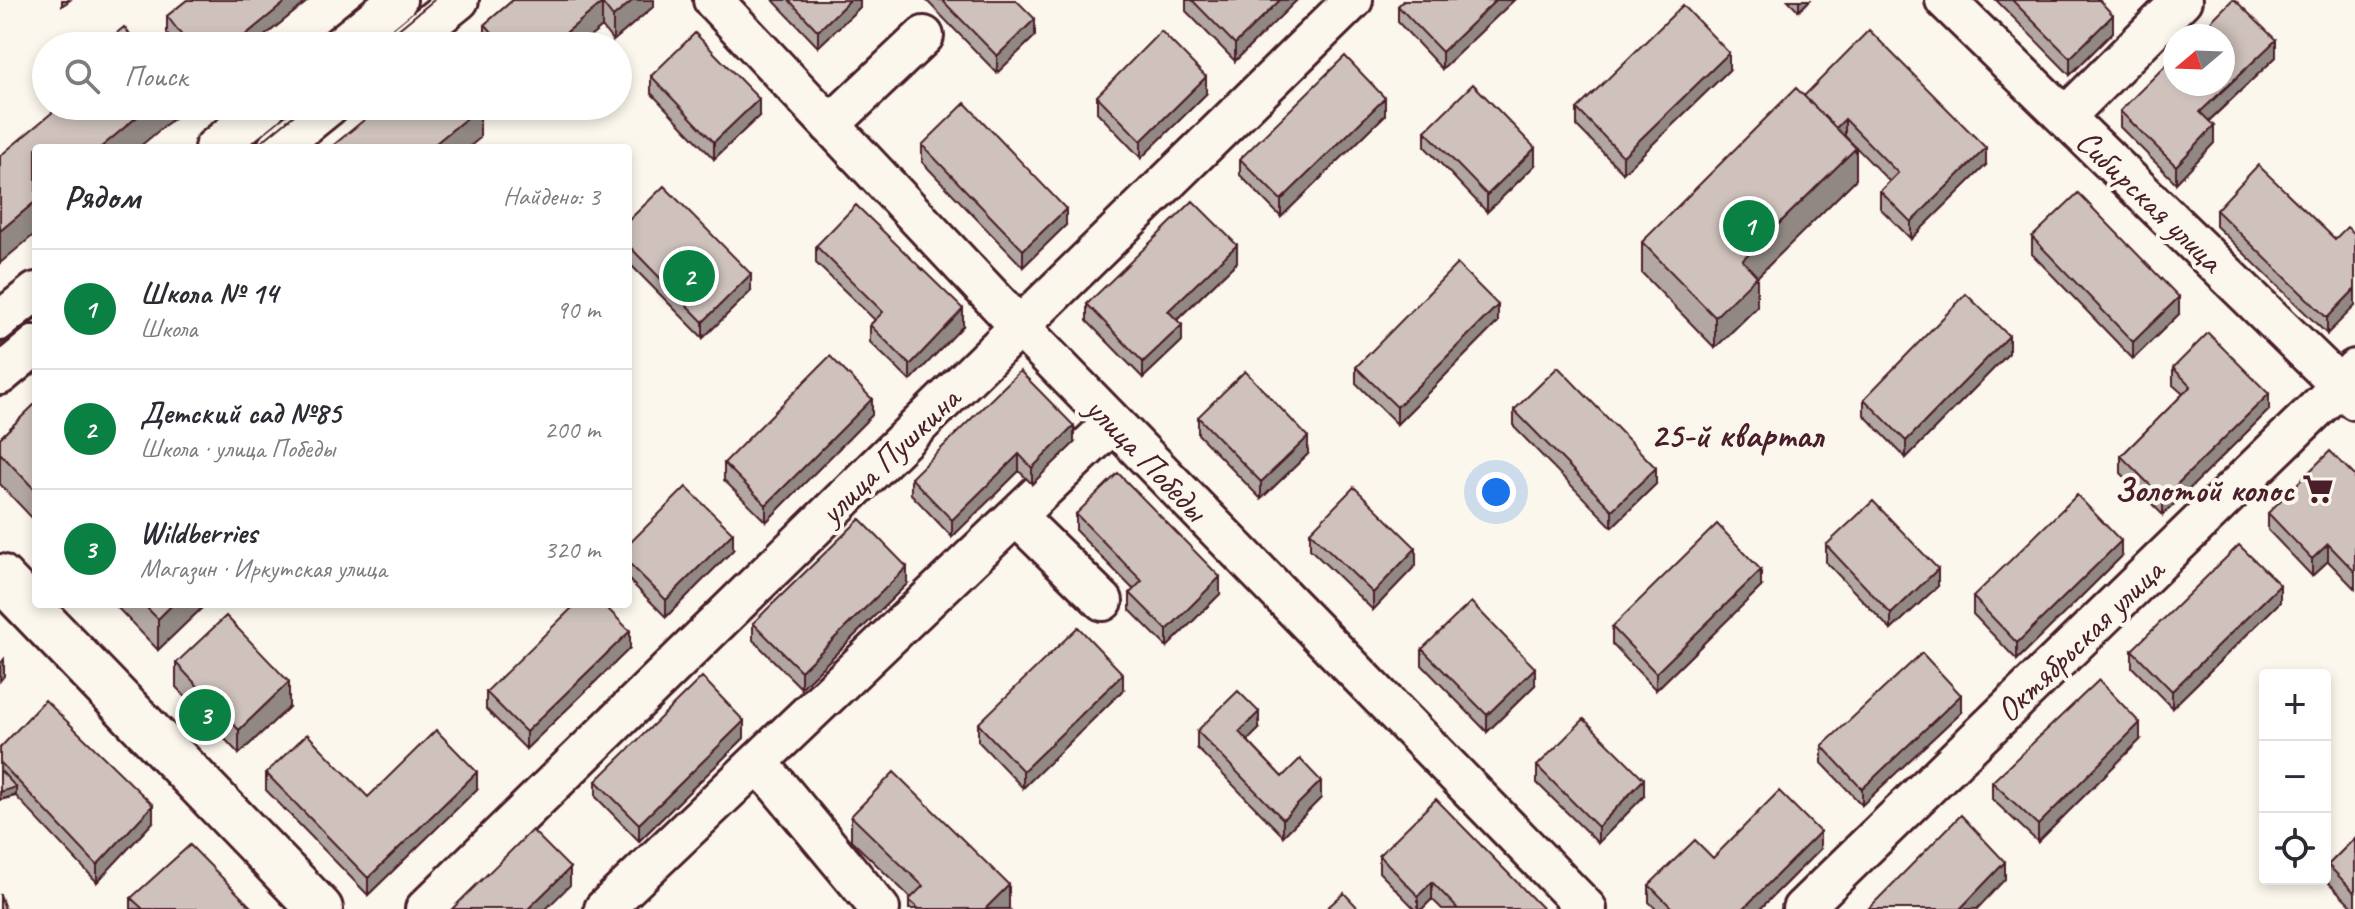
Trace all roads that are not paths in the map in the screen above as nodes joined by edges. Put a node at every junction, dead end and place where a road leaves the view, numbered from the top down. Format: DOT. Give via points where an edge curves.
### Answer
graph roads {
  1 [pos="397,0"];
  2 [pos="459,0"];
  3 [pos="713,0"];
  4 [pos="1353,0"];
  5 [pos="1945,0"];
  6 [pos="2182,0"];
  7 [pos="357,32"];
  8 [pos="419,32"];
  9 [pos="924,36"];
  10 [pos="2065,117"];
  11 [pos="249,120"];
  12 [pos="312,120"];
  13 [pos="830,125"];
  14 [pos="219,144"];
  15 [pos="282,144"];
  16 [pos="32,295"];
  17 [pos="0,321"];
  18 [pos="1020,327"];
  19 [pos="32,348"];
  20 [pos="0,375"];
  21 [pos="2350,384"];
  22 [pos="1113,423"];
  23 [pos="1016,516"];
  24 [pos="0,577"];
  25 [pos="1103,601"];
  26 [pos="758,762"];
  27 [pos="320,909"];
  28 [pos="425,909"];
  29 [pos="604,909"];
  30 [pos="880,909"];
  31 [pos="1587,909"];
  32 [pos="1802,909"];
  1 -- 7 [label="street"];
  2 -- 8 [label="street"];
  3 -- 13 [label="street, улица Победы"];
  4 -- 18 [label="street, улица Пушкина"];
  5 -- 10 [label="street, Сибирская улица"];
  6 -- 10 [label="street"];
  9 -- 13 [label="street"];
  10 -- 21 [label="street, Сибирская улица"];
  11 -- 14 [label="street"];
  12 -- 15 [label="street"];
  13 -- 18 [label="street, улица Победы"];
  16 -- 17 [label="street"];
  18 -- 22 [label="street, улица Победы"];
  18 -- 28 [label="street, улица Пушкина"];
  19 -- 20 [label="street"];
  21 -- 32 [label="street, Октябрьская улица"];
  22 -- 23 [label="street"];
  22 -- 31 [label="street, улица Победы"];
  23 -- 25 [label="street"];
  23 -- 26 [label="street"];
  24 -- 27 [label="main road"];
  26 -- 29 [label="street"];
  26 -- 30 [label="street"];
}
